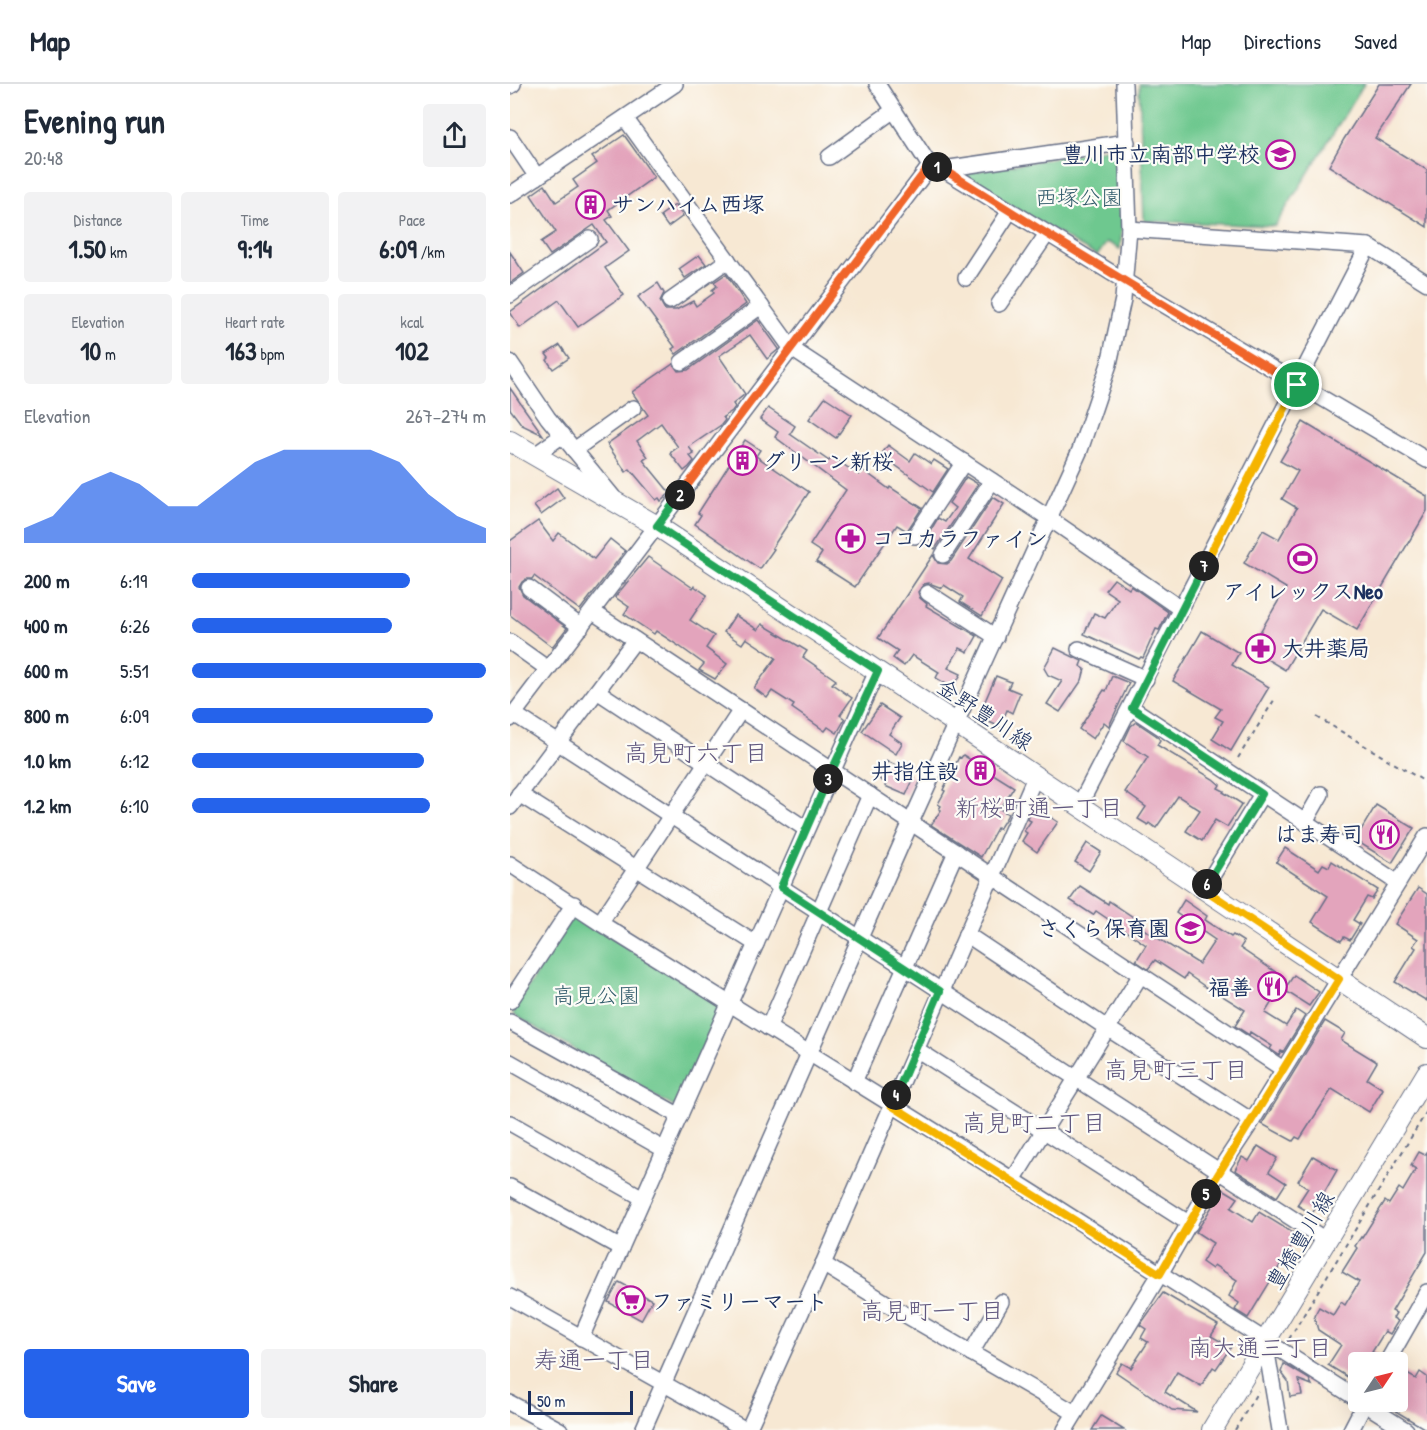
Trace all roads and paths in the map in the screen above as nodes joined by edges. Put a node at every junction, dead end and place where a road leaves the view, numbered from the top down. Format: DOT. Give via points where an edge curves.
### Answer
graph roads {
  1 [pos="675,84"];
  2 [pos="877,84"];
  3 [pos="1124,84"];
  4 [pos="894,110"];
  5 [pos="625,118"];
  6 [pos="510,137"];
  7 [pos="1127,142"];
  8 [pos="829,157"];
  9 [pos="937,167"];
  10 [pos="537,177"];
  11 [pos="510,195"];
  12 [pos="1010,211"];
  13 [pos="1129,229"];
  14 [pos="1047,234"];
  15 [pos="590,239"];
  16 [pos="1368,246"];
  17 [pos="728,260"];
  18 [pos="966,279"];
  19 [pos="1125,281"];
  20 [pos="1427,283"];
  21 [pos="510,295"];
  22 [pos="670,301"];
  23 [pos="999,304"];
  24 [pos="761,306"];
  25 [pos="792,349"];
  26 [pos="510,362"];
  27 [pos="682,362"];
  28 [pos="1297,385"];
  29 [pos="633,408"];
  30 [pos="563,435"];
  31 [pos="510,441"];
  32 [pos="574,450"];
  33 [pos="535,455"];
  34 [pos="1427,460"];
  35 [pos="963,462"];
  36 [pos="992,481"];
  37 [pos="619,504"];
  38 [pos="1050,519"];
  39 [pos="657,526"];
  40 [pos="915,536"];
  41 [pos="943,555"];
  42 [pos="528,588"];
  43 [pos="928,593"];
  44 [pos="1181,609"];
  45 [pos="593,612"];
  46 [pos="581,627"];
  47 [pos="996,637"];
  48 [pos="635,640"];
  49 [pos="510,642"];
  50 [pos="1079,649"];
  51 [pos="548,669"];
  52 [pos="878,671"];
  53 [pos="1146,679"];
  54 [pos="597,691"];
  55 [pos="1276,697"];
  56 [pos="1132,708"];
  57 [pos="741,710"];
  58 [pos="512,717"];
  59 [pos="1317,717"];
  60 [pos="957,724"];
  61 [pos="558,743"];
  62 [pos="1238,758"];
  63 [pos="705,763"];
  64 [pos="832,770"];
  65 [pos="1035,777"];
  66 [pos="1427,783"];
  67 [pos="519,794"];
  68 [pos="1262,794"];
  69 [pos="870,795"];
  70 [pos="1321,795"];
  71 [pos="1079,806"];
  72 [pos="510,807"];
  73 [pos="672,815"];
  74 [pos="911,822"];
  75 [pos="1305,822"];
  76 [pos="806,829"];
  77 [pos="1427,836"];
  78 [pos="956,852"];
  79 [pos="510,864"];
  80 [pos="636,868"];
  81 [pos="992,875"];
  82 [pos="1398,883"];
  83 [pos="781,887"];
  84 [pos="1204,889"];
  85 [pos="574,904"];
  86 [pos="820,911"];
  87 [pos="600,923"];
  88 [pos="966,934"];
  89 [pos="862,938"];
  90 [pos="756,944"];
  91 [pos="905,968"];
  92 [pos="1140,976"];
  93 [pos="1339,979"];
  94 [pos="940,991"];
  95 [pos="510,1001"];
  96 [pos="729,1004"];
  97 [pos="510,1022"];
  98 [pos="768,1028"];
  99 [pos="1107,1028"];
  100 [pos="1427,1038"];
  101 [pos="916,1049"];
  102 [pos="809,1054"];
  103 [pos="510,1062"];
  104 [pos="1283,1069"];
  105 [pos="1427,1073"];
  106 [pos="1075,1079"];
  107 [pos="854,1082"];
  108 [pos="891,1105"];
  109 [pos="1427,1111"];
  110 [pos="680,1116"];
  111 [pos="1252,1121"];
  112 [pos="510,1123"];
  113 [pos="1043,1130"];
  114 [pos="665,1150"];
  115 [pos="1219,1171"];
  116 [pos="1013,1180"];
  117 [pos="510,1187"];
  118 [pos="643,1198"];
  119 [pos="1190,1224"];
  120 [pos="1327,1241"];
  121 [pos="621,1248"];
  122 [pos="823,1264"];
  123 [pos="1160,1274"];
  124 [pos="1427,1292"];
  125 [pos="510,1297"];
  126 [pos="1002,1302"];
  127 [pos="581,1338"];
  128 [pos="1274,1346"];
  129 [pos="1394,1352"];
  130 [pos="970,1353"];
  131 [pos="1270,1371"];
  132 [pos="662,1384"];
  133 [pos="1348,1393"];
  134 [pos="510,1403"];
  135 [pos="1358,1412"];
  136 [pos="1378,1412"];
  137 [pos="1076,1413"];
  138 [pos="560,1430"];
  139 [pos="643,1430"];
  140 [pos="747,1430"];
  141 [pos="1065,1430"];
  142 [pos="1212,1430"];
  143 [pos="1235,1430"];
  144 [pos="1280,1430"];
  145 [pos="1351,1430"];
  146 [pos="1406,1430"];
  1 -- 5 [label="street"];
  2 -- 4 [label="street"];
  3 -- 7 [label="street"];
  4 -- 8 [label="street"];
  4 -- 9 [label="street"];
  5 -- 10 [label="street"];
  5 -- 17 [label="street"];
  6 -- 10 [label="street"];
  7 -- 9 [label="street"];
  7 -- 13 [label="street"];
  9 -- 12 [label="street"];
  9 -- 25 [label="street"];
  10 -- 11 [label="street"];
  12 -- 14 [label="street"];
  12 -- 18 [label="street"];
  13 -- 16 [label="street"];
  13 -- 19 [label="street"];
  14 -- 19 [label="street"];
  14 -- 23 [label="street"];
  15 -- 21 [label="street"];
  16 -- 20 [label="street"];
  16 -- 28 [label="street"];
  17 -- 22 [label="street"];
  17 -- 24 [label="street"];
  19 -- 28 [label="street"];
  19 -- 38 [label="street" via="1108,364 1080,450"];
  24 -- 25 [label="street"];
  24 -- 27 [label="street"];
  25 -- 35 [label="street"];
  25 -- 39 [label="street"];
  26 -- 30 [label="street"];
  28 -- 34 [label="street"];
  28 -- 44 [label="street"];
  29 -- 32 [label="street"];
  30 -- 32 [label="street"];
  30 -- 33 [label="street"];
  31 -- 33 [label="main road, 金野豊川線"];
  32 -- 37 [label="street"];
  33 -- 37 [label="main road, 金野豊川線"];
  35 -- 36 [label="street"];
  35 -- 40 [label="street"];
  36 -- 38 [label="street"];
  36 -- 41 [label="street"];
  37 -- 39 [label="main road, 金野豊川線"];
  38 -- 44 [label="street"];
  38 -- 47 [label="street"];
  39 -- 45 [label="street"];
  39 -- 52 [label="main road, 金野豊川線"];
  42 -- 46 [label="street"];
  43 -- 47 [label="street"];
  44 -- 53 [label="street"];
  45 -- 46 [label="street"];
  45 -- 48 [label="street"];
  46 -- 51 [label="street"];
  47 -- 60 [label="street"];
  48 -- 54 [label="street"];
  48 -- 57 [label="street"];
  49 -- 51 [label="street"];
  50 -- 53 [label="street"];
  51 -- 58 [label="street"];
  52 -- 60 [label="main road, 金野豊川線"];
  52 -- 64 [label="street"];
  53 -- 56 [label="street"];
  54 -- 61 [label="street"];
  54 -- 63 [label="street"];
  55 -- 62 [label="path"];
  56 -- 68 [label="street"];
  56 -- 71 [label="street"];
  57 -- 63 [label="street"];
  57 -- 64 [label="street"];
  58 -- 61 [label="street"];
  59 -- 66 [label="path"];
  60 -- 65 [label="main road, 金野豊川線"];
  60 -- 74 [label="street"];
  61 -- 67 [label="street"];
  61 -- 73 [label="street"];
  63 -- 73 [label="street"];
  63 -- 76 [label="street"];
  64 -- 69 [label="street"];
  64 -- 76 [label="street"];
  65 -- 71 [label="main road, 金野豊川線"];
  65 -- 81 [label="street"];
  67 -- 72 [label="street"];
  67 -- 80 [label="street"];
  68 -- 75 [label="street"];
  68 -- 84 [label="street"];
  69 -- 74 [label="street"];
  69 -- 86 [label="street"];
  70 -- 75 [label="street"];
  71 -- 84 [label="main road, 金野豊川線"];
  73 -- 80 [label="street"];
  73 -- 83 [label="street"];
  74 -- 78 [label="street"];
  74 -- 89 [label="street"];
  75 -- 82 [label="street"];
  76 -- 83 [label="street"];
  77 -- 82 [label="street"];
  78 -- 81 [label="street"];
  78 -- 91 [label="street"];
  79 -- 85 [label="street"];
  80 -- 87 [label="street"];
  80 -- 90 [label="street"];
  81 -- 88 [label="street"];
  81 -- 92 [label="street"];
  82 -- 93 [label="street"];
  83 -- 86 [label="street"];
  83 -- 90 [label="street"];
  84 -- 93 [label="main road, 金野豊川線"];
  85 -- 87 [label="street"];
  85 -- 95 [label="street"];
  86 -- 89 [label="street"];
  86 -- 98 [label="street"];
  87 -- 96 [label="street"];
  88 -- 94 [label="street"];
  88 -- 99 [label="street"];
  89 -- 91 [label="street"];
  89 -- 102 [label="street"];
  90 -- 96 [label="street"];
  91 -- 94 [label="street"];
  91 -- 107 [label="street"];
  92 -- 99 [label="street"];
  92 -- 104 [label="street"];
  93 -- 100 [label="main road, 金野豊川線"];
  93 -- 104 [label="street"];
  94 -- 101 [label="street"];
  94 -- 106 [label="street"];
  96 -- 98 [label="street"];
  96 -- 110 [label="street"];
  97 -- 110 [label="street"];
  98 -- 102 [label="street"];
  99 -- 106 [label="street"];
  99 -- 111 [label="street"];
  101 -- 108 [label="street"];
  101 -- 113 [label="street"];
  102 -- 107 [label="street"];
  102 -- 132 [label="street"];
  103 -- 114 [label="street"];
  104 -- 111 [label="street"];
  105 -- 120 [label="main road, 豊橋豊川線"];
  106 -- 113 [label="street"];
  106 -- 115 [label="street"];
  107 -- 108 [label="street"];
  108 -- 116 [label="street"];
  108 -- 122 [label="street"];
  109 -- 128 [label="path"];
  110 -- 114 [label="street"];
  111 -- 115 [label="street"];
  112 -- 118 [label="street"];
  113 -- 116 [label="street"];
  113 -- 119 [label="street"];
  114 -- 118 [label="street"];
  115 -- 119 [label="street"];
  115 -- 120 [label="street"];
  116 -- 123 [label="street"];
  117 -- 121 [label="street"];
  118 -- 121 [label="street"];
  119 -- 123 [label="street"];
  120 -- 128 [label="main road, 豊橋豊川線"];
  121 -- 127 [label="street"];
  122 -- 130 [label="street"];
  122 -- 140 [label="street"];
  123 -- 128 [label="street"];
  123 -- 137 [label="street"];
  124 -- 129 [label="street"];
  125 -- 127 [label="street"];
  126 -- 130 [label="street"];
  127 -- 132 [label="street"];
  128 -- 131 [label="street"];
  128 -- 133 [label="street"];
  128 -- 142 [label="main road, 豊橋豊川線"];
  130 -- 137 [label="street"];
  131 -- 143 [label="path"];
  131 -- 144 [label="street"];
  132 -- 139 [label="street"];
  132 -- 140 [label="street"];
  134 -- 138 [label="street"];
  135 -- 145 [label="street"];
  136 -- 146 [label="street"];
  137 -- 141 [label="street"];
}
